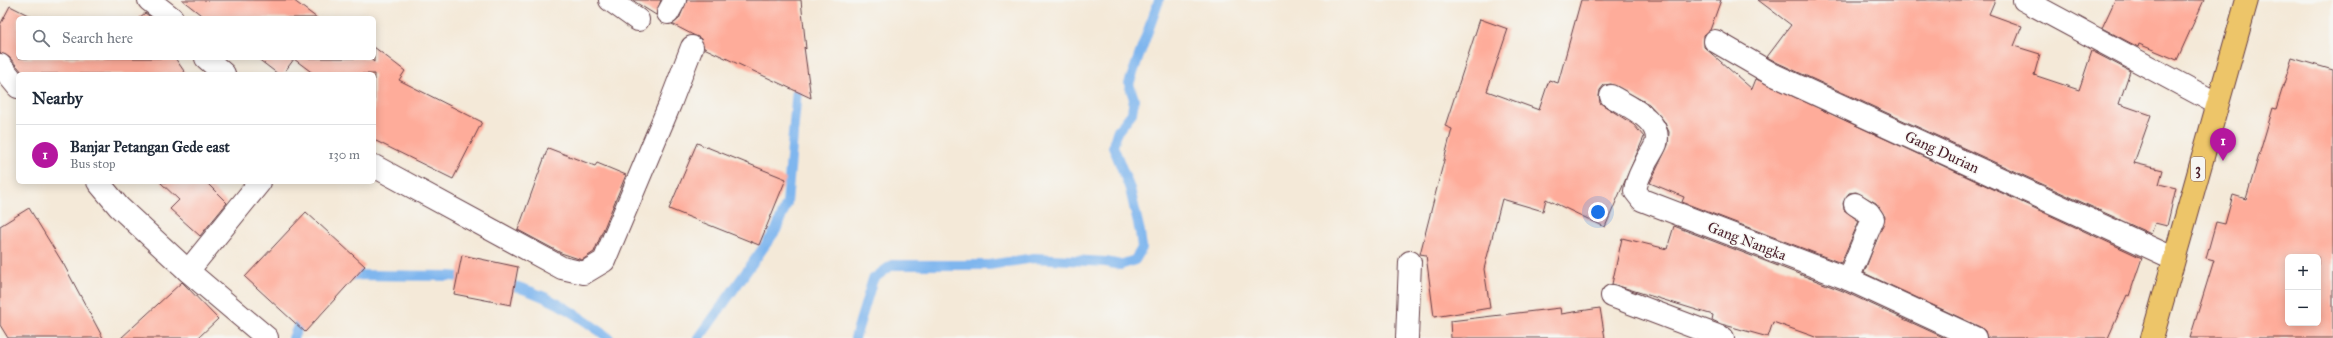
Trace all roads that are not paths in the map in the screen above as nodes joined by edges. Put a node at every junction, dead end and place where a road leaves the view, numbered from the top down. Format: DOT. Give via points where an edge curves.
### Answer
graph roads {
  1 [pos="149,0"];
  2 [pos="610,0"];
  3 [pos="2024,0"];
  4 [pos="2247,0"];
  5 [pos="170,16"];
  6 [pos="638,20"];
  7 [pos="1715,41"];
  8 [pos="692,47"];
  9 [pos="208,60"];
  10 [pos="0,65"];
  11 [pos="222,72"];
  12 [pos="16,85"];
  13 [pos="1611,96"];
  14 [pos="2216,103"];
  15 [pos="376,167"];
  16 [pos="100,184"];
  17 [pos="258,184"];
  18 [pos="1855,204"];
  19 [pos="2173,258"];
  20 [pos="1410,262"];
  21 [pos="188,271"];
  22 [pos="1848,279"];
  23 [pos="1612,296"];
  24 [pos="267,338"];
  25 [pos="1407,338"];
  26 [pos="1723,338"];
  27 [pos="1974,338"];
  28 [pos="2152,338"];
  1 -- 5 [label="street"];
  2 -- 6 [label="street"];
  3 -- 14 [label="street"];
  4 -- 14 [label="highway, 3"];
  7 -- 19 [label="street, Gang Durian" via="1772,74"];
  8 -- 15 [label="street" via="604,261 584,273 562,268"];
  9 -- 11 [label="street"];
  10 -- 12 [label="street"];
  13 -- 22 [label="street, Gang Nangka" via="1647,119 1657,134 1656,144 1636,182 1637,196 1677,215"];
  14 -- 19 [label="highway, 3"];
  16 -- 21 [label="street" via="119,207"];
  17 -- 21 [label="street"];
  18 -- 22 [label="street" via="1869,213 1873,219"];
  19 -- 28 [label="highway, 3"];
  20 -- 25 [label="street"];
  21 -- 24 [label="street"];
  22 -- 27 [label="street, Gang Nangka"];
  23 -- 26 [label="street"];
}
